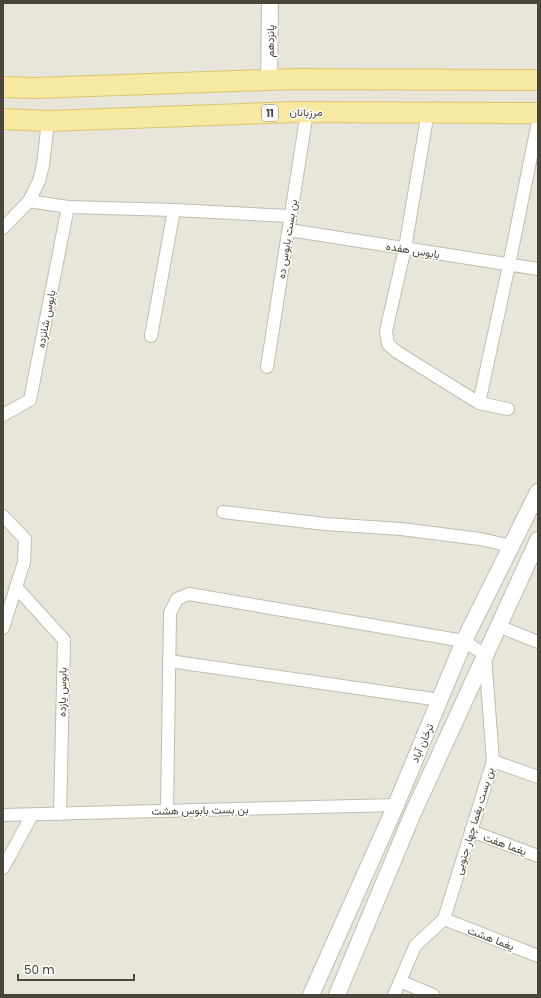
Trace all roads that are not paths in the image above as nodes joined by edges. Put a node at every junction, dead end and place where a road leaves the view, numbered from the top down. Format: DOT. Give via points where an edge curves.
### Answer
graph roads {
  1 [pos="270,3"];
  2 [pos="269,80"];
  3 [pos="538,80"];
  4 [pos="3,87"];
  5 [pos="307,112"];
  6 [pos="428,112"];
  7 [pos="538,113"];
  8 [pos="3,119"];
  9 [pos="48,121"];
  10 [pos="538,122"];
  11 [pos="29,201"];
  12 [pos="68,207"];
  13 [pos="174,210"];
  14 [pos="290,216"];
  15 [pos="3,228"];
  16 [pos="289,230"];
  17 [pos="405,248"];
  18 [pos="509,265"];
  19 [pos="538,270"];
  20 [pos="151,336"];
  21 [pos="267,367"];
  22 [pos="479,403"];
  23 [pos="508,409"];
  24 [pos="3,415"];
  25 [pos="538,492"];
  26 [pos="223,512"];
  27 [pos="3,516"];
  28 [pos="538,540"];
  29 [pos="511,546"];
  30 [pos="16,587"];
  31 [pos="498,626"];
  32 [pos="3,628"];
  33 [pos="464,641"];
  34 [pos="538,642"];
  35 [pos="485,655"];
  36 [pos="170,661"];
  37 [pos="440,700"];
  38 [pos="493,761"];
  39 [pos="538,777"];
  40 [pos="396,805"];
  41 [pos="167,811"];
  42 [pos="60,814"];
  43 [pos="32,815"];
  44 [pos="3,816"];
  45 [pos="471,831"];
  46 [pos="538,856"];
  47 [pos="3,868"];
  48 [pos="444,919"];
  49 [pos="538,956"];
  50 [pos="400,982"];
  51 [pos="311,995"];
  52 [pos="337,995"];
  53 [pos="394,995"];
  54 [pos="433,995"];
  1 -- 2 [label="street, پانزدهم"];
  2 -- 3 [label="main road"];
  2 -- 4 [label="main road"];
  5 -- 6 [label="main road, مرزبانان / 11"];
  5 -- 9 [label="main road, مرزبانان / 11"];
  5 -- 14 [label="street, بن بست بابوس ده"];
  6 -- 7 [label="main road, مرزبانان / 11"];
  6 -- 17 [label="street"];
  8 -- 9 [label="main road, مرزبانان / 11"];
  9 -- 11 [label="street" via="43,165 39,181"];
  10 -- 18 [label="street"];
  11 -- 12 [label="street"];
  11 -- 15 [label="street"];
  12 -- 13 [label="street"];
  12 -- 24 [label="street, بابوس شانزده" via="30,400"];
  13 -- 14 [label="street"];
  13 -- 20 [label="street"];
  14 -- 16 [label="street, بن بست بابوس ده"];
  16 -- 17 [label="street, بابوس هفده"];
  16 -- 21 [label="street, بن بست بابوس ده"];
  17 -- 18 [label="street, بابوس هفده"];
  17 -- 22 [label="street" via="386,331 388,344"];
  18 -- 19 [label="street, بابوس هفده"];
  18 -- 22 [label="street"];
  22 -- 23 [label="street"];
  25 -- 29 [label="street, ترخان آباد"];
  26 -- 29 [label="street" via="326,524 401,529 480,539"];
  27 -- 30 [label="street" via="25,539 24,562"];
  28 -- 31 [label="street, ترخان آباد"];
  29 -- 33 [label="street, ترخان آباد"];
  30 -- 32 [label="street"];
  30 -- 42 [label="street, بابوس یازده" via="64,640"];
  31 -- 34 [label="street"];
  31 -- 35 [label="street, ترخان آباد"];
  33 -- 35 [label="street"];
  33 -- 36 [label="street" via="189,594 177,599 170,613"];
  33 -- 37 [label="street, ترخان آباد"];
  35 -- 38 [label="street, بن بست یغما چهار جنوبی"];
  35 -- 52 [label="street, ترخان آباد" via="413,813"];
  36 -- 37 [label="street"];
  36 -- 41 [label="street"];
  37 -- 40 [label="street, ترخان آباد"];
  38 -- 39 [label="street"];
  38 -- 45 [label="street, بن بست یغما چهار جنوبی"];
  40 -- 41 [label="street, بن بست بابوس هشت"];
  40 -- 51 [label="street, ترخان آباد"];
  41 -- 42 [label="street, بن بست بابوس هشت"];
  42 -- 43 [label="street, بن بست بابوس هشت"];
  43 -- 44 [label="street, بن بست بابوس هشت"];
  43 -- 47 [label="street"];
  45 -- 46 [label="street, یغما هفت"];
  45 -- 48 [label="street, بن بست یغما چهار جنوبی"];
  48 -- 49 [label="street, یغما هشت"];
  48 -- 50 [label="street, بن بست یغما چهار جنوبی" via="416,946"];
  50 -- 53 [label="street, بن بست یغما چهار جنوبی"];
  50 -- 54 [label="street"];
}
